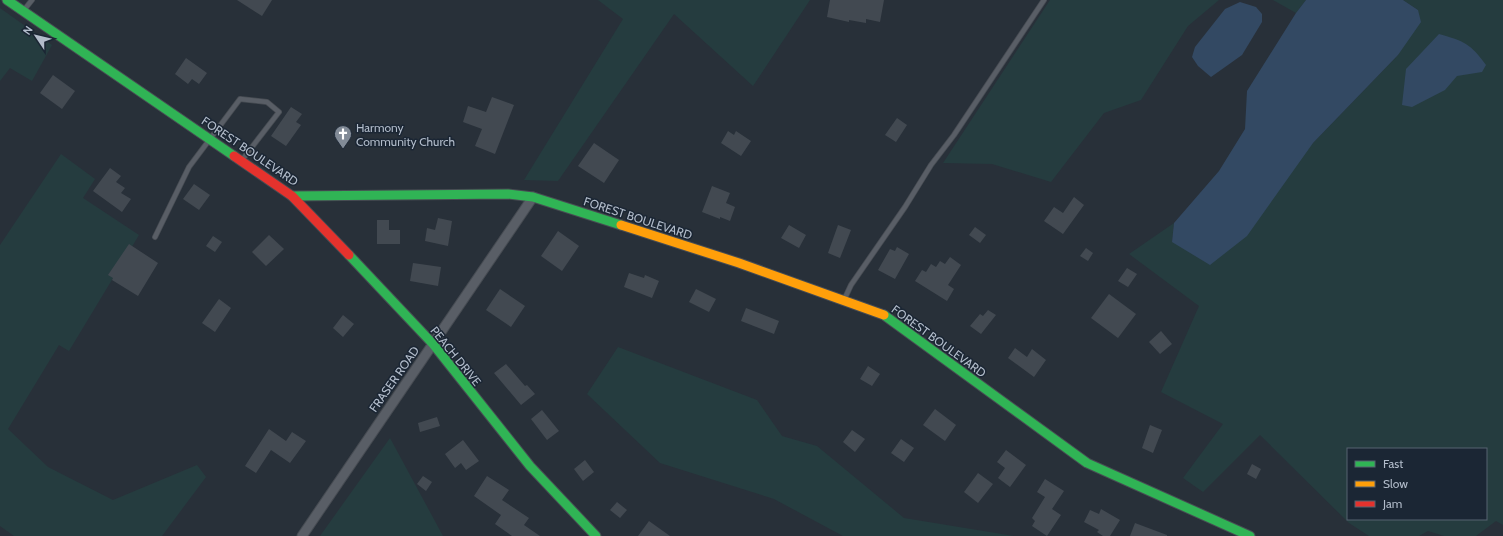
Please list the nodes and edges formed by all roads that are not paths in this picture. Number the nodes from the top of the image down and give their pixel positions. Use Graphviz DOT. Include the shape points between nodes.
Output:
graph roads {
  1 [pos="7,0"];
  2 [pos="32,0"];
  3 [pos="1044,0"];
  4 [pos="23,11"];
  5 [pos="210,138"];
  6 [pos="241,161"];
  7 [pos="292,196"];
  8 [pos="534,197"];
  9 [pos="155,237"];
  10 [pos="844,300"];
  11 [pos="433,344"];
  12 [pos="302,536"];
  13 [pos="596,536"];
  14 [pos="1250,536"];
  1 -- 4 [label="street, FOREST BOULEVARD"];
  2 -- 4 [label="lane"];
  3 -- 10 [label="lane" via="851,285"];
  4 -- 5 [label="street, FOREST BOULEVARD"];
  5 -- 6 [label="street, FOREST BOULEVARD"];
  5 -- 6 [label="lane" via="240,99 267,102 279,112"];
  5 -- 9 [label="lane" via="189,167"];
  6 -- 7 [label="street, FOREST BOULEVARD"];
  7 -- 8 [label="street, FOREST BOULEVARD" via="508,194"];
  7 -- 11 [label="street, PEACH DRIVE"];
  8 -- 10 [label="street, FOREST BOULEVARD"];
  8 -- 11 [label="street, FRASER ROAD"];
  10 -- 14 [label="street, FOREST BOULEVARD" via="882,314 1087,463"];
  11 -- 12 [label="street, FRASER ROAD"];
  11 -- 13 [label="street, PEACH DRIVE" via="530,466"];
}
